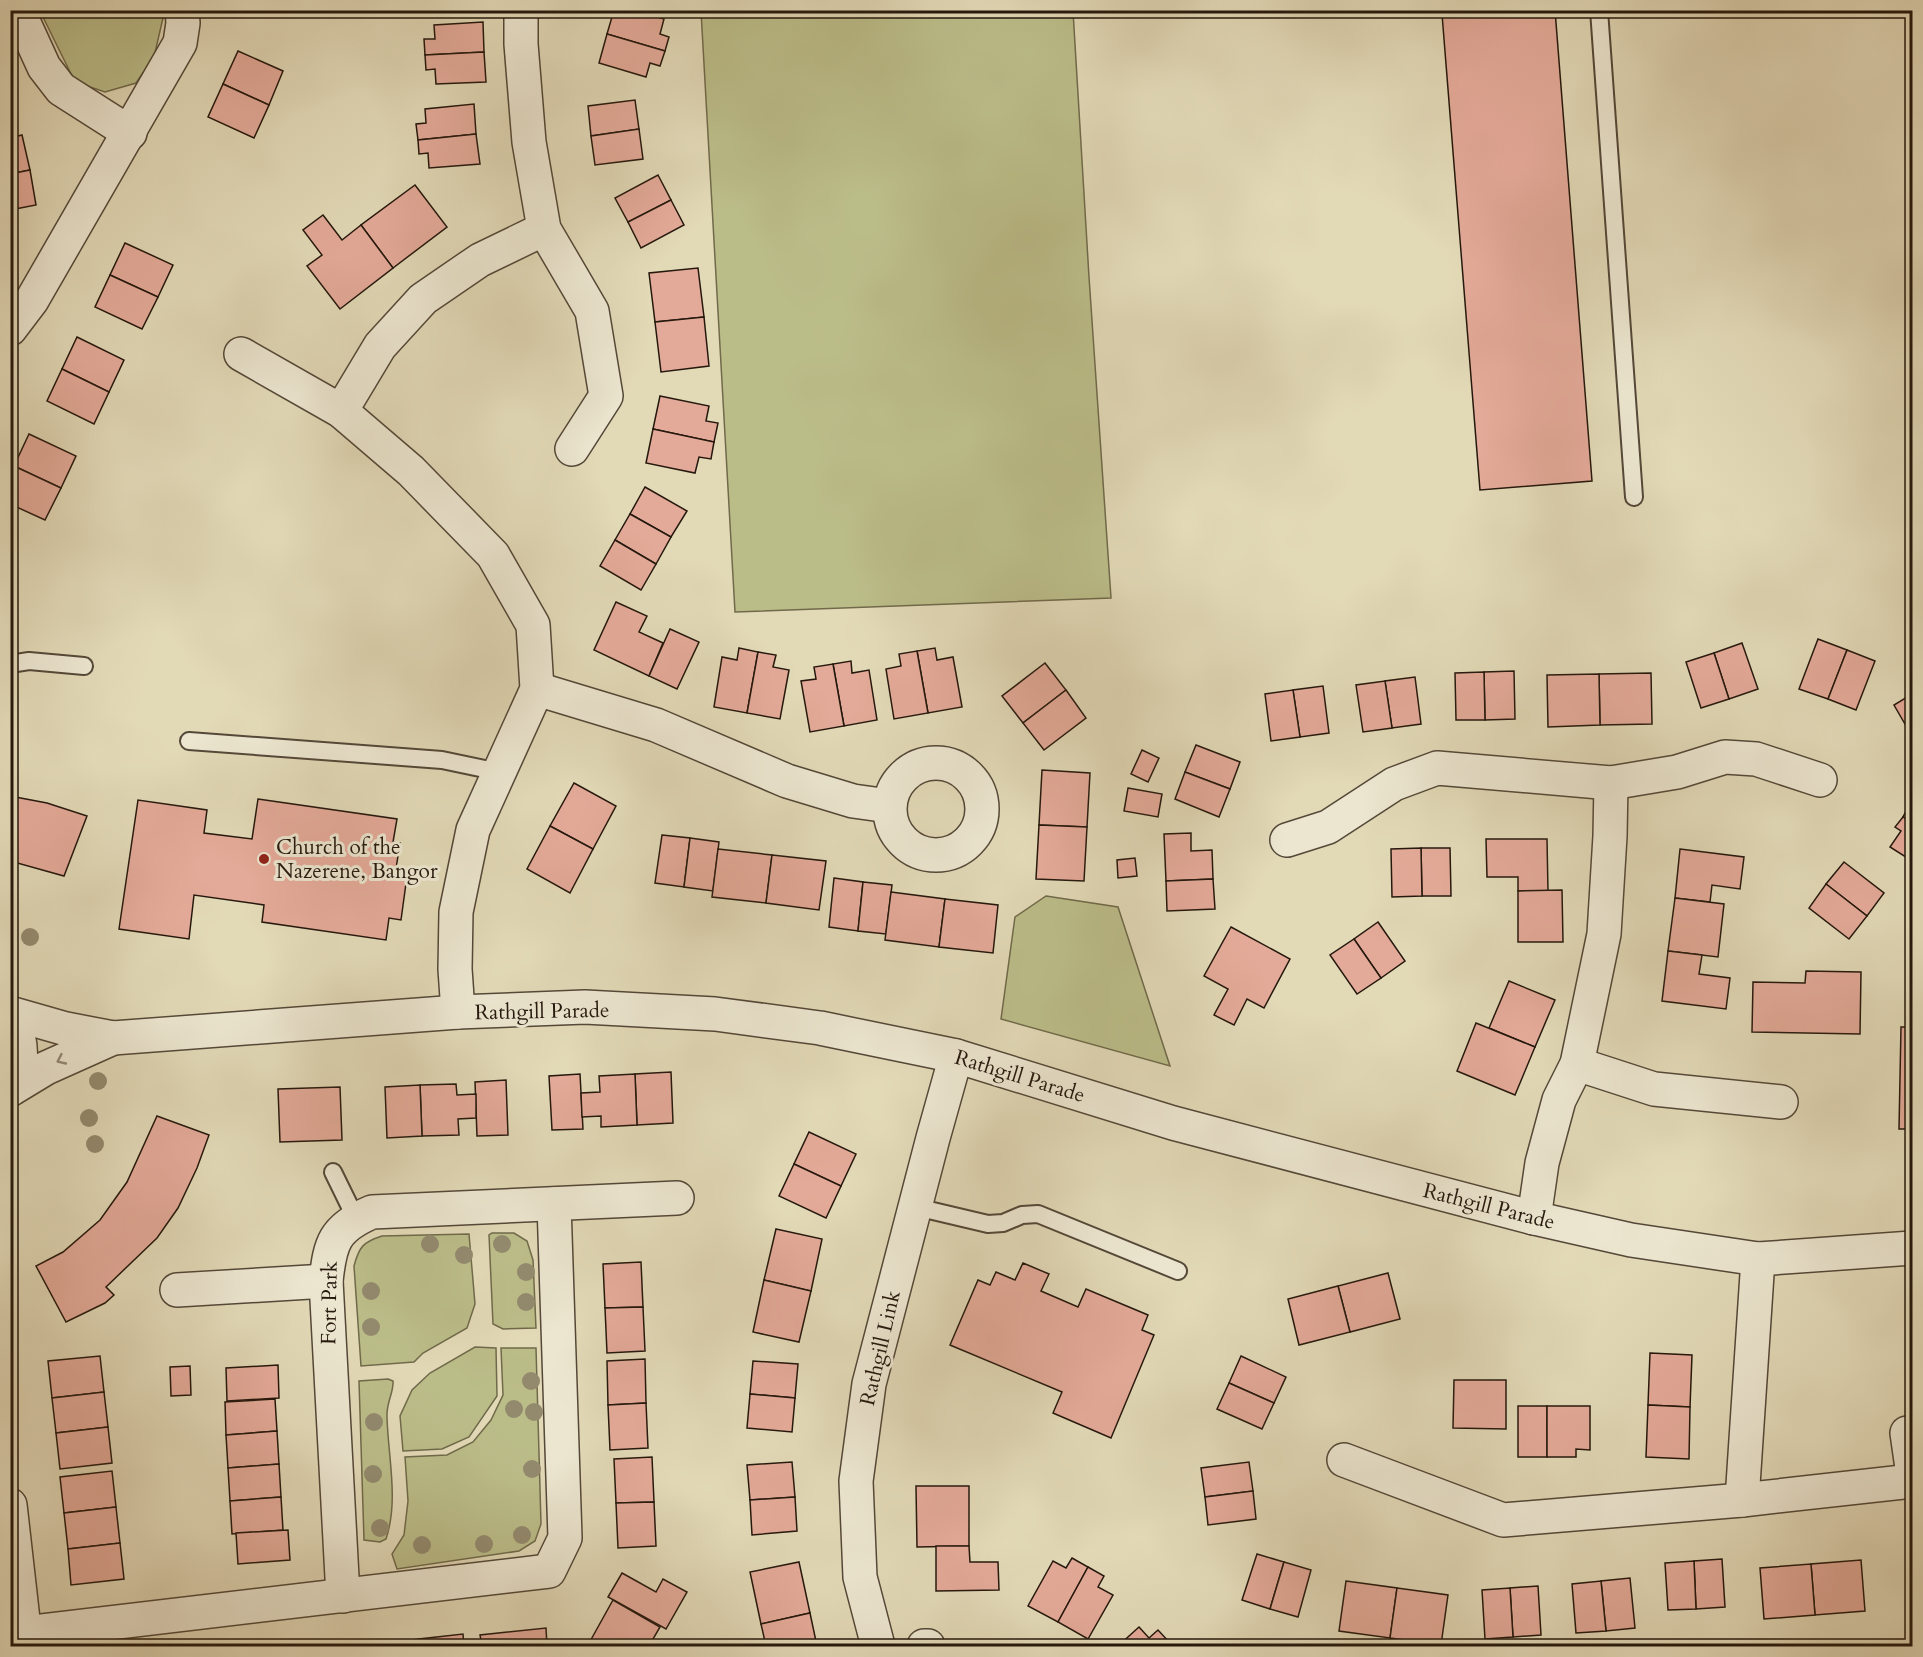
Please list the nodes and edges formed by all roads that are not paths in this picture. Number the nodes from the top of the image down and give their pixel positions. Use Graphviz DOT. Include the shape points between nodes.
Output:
graph roads {
  1 [pos="18,10"];
  2 [pos="182,10"];
  3 [pos="521,10"];
  4 [pos="1599,10"];
  5 [pos="130,133"];
  6 [pos="544,229"];
  7 [pos="10,329"];
  8 [pos="241,354"];
  9 [pos="341,411"];
  10 [pos="572,449"];
  11 [pos="1634,497"];
  12 [pos="10,664"];
  13 [pos="84,666"];
  14 [pos="537,690"];
  15 [pos="189,741"];
  16 [pos="499,772"];
  17 [pos="1820,780"];
  18 [pos="1611,783"];
  19 [pos="889,806"];
  20 [pos="1287,840"];
  21 [pos="10,1012"];
  22 [pos="459,1012"];
  23 [pos="10,1021"];
  24 [pos="113,1038"];
  25 [pos="956,1056"];
  26 [pos="1577,1064"];
  27 [pos="12,1089"];
  28 [pos="1781,1102"];
  29 [pos="333,1172"];
  30 [pos="677,1198"];
  31 [pos="554,1203"];
  32 [pos="916,1207"];
  33 [pos="356,1218"];
  34 [pos="1534,1218"];
  35 [pos="1912,1248"];
  36 [pos="1758,1259"];
  37 [pos="1178,1271"];
  38 [pos="326,1281"];
  39 [pos="177,1290"];
  40 [pos="1907,1433"];
  41 [pos="1344,1460"];
  42 [pos="1912,1468"];
  43 [pos="1912,1481"];
  44 [pos="1742,1500"];
  45 [pos="10,1505"];
  46 [pos="343,1596"];
  47 [pos="25,1640"];
  48 [pos="878,1647"];
  1 -- 5 [label="street" via="44,68 61,89"];
  2 -- 5 [label="street" via="180,43"];
  3 -- 6 [label="street" via="520,44 530,142"];
  4 -- 11 [label="lane"];
  5 -- 7 [label="street" via="32,300"];
  6 -- 9 [label="street" via="480,260 423,299 380,346"];
  6 -- 10 [label="street" via="592,311 606,396"];
  8 -- 9 [label="street"];
  9 -- 14 [label="street" via="411,471 493,555 532,625"];
  12 -- 13 [label="lane" via="29,661"];
  14 -- 16 [label="street"];
  14 -- 19 [label="street" via="656,725 787,781 854,801"];
  15 -- 16 [label="lane" via="442,760"];
  16 -- 22 [label="street" via="473,830 456,912"];
  17 -- 18 [label="street" via="1756,759 1725,757 1677,772"];
  18 -- 20 [label="street" via="1437,768 1394,784 1328,827"];
  18 -- 26 [label="street" via="1604,934"];
  21 -- 24 [label="street, Rathgill Parade"];
  22 -- 24 [label="street, Rathgill Parade"];
  22 -- 25 [label="street, Rathgill Parade" via="585,1007 714,1014 820,1028"];
  23 -- 27 [label="street" via="20,1045 20,1067"];
  24 -- 27 [label="street, Rathgill Parade, one-way" via="45,1068"];
  25 -- 32 [label="street, Rathgill Link"];
  25 -- 34 [label="street, Rathgill Parade" via="1167,1122"];
  26 -- 28 [label="street" via="1654,1089"];
  26 -- 34 [label="street" via="1559,1101 1542,1163"];
  29 -- 33 [label="lane"];
  30 -- 31 [label="street"];
  31 -- 33 [label="street" via="372,1212"];
  31 -- 46 [label="street" via="565,1538 549,1571"];
  32 -- 37 [label="lane" via="988,1224 1038,1214"];
  32 -- 48 [label="street, Rathgill Link" via="869,1384 856,1481 860,1577"];
  33 -- 38 [label="street, Fort Park" via="341,1230 329,1252"];
  34 -- 36 [label="street, Rathgill Parade" via="1631,1240"];
  35 -- 36 [label="street, Rathgill Parade"];
  36 -- 44 [label="street"];
  38 -- 39 [label="street"];
  38 -- 46 [label="street, Fort Park"];
  40 -- 42 [label="street"];
  41 -- 44 [label="street" via="1503,1520"];
  43 -- 44 [label="street"];
  45 -- 47 [label="street"];
  46 -- 47 [label="street"];
}
